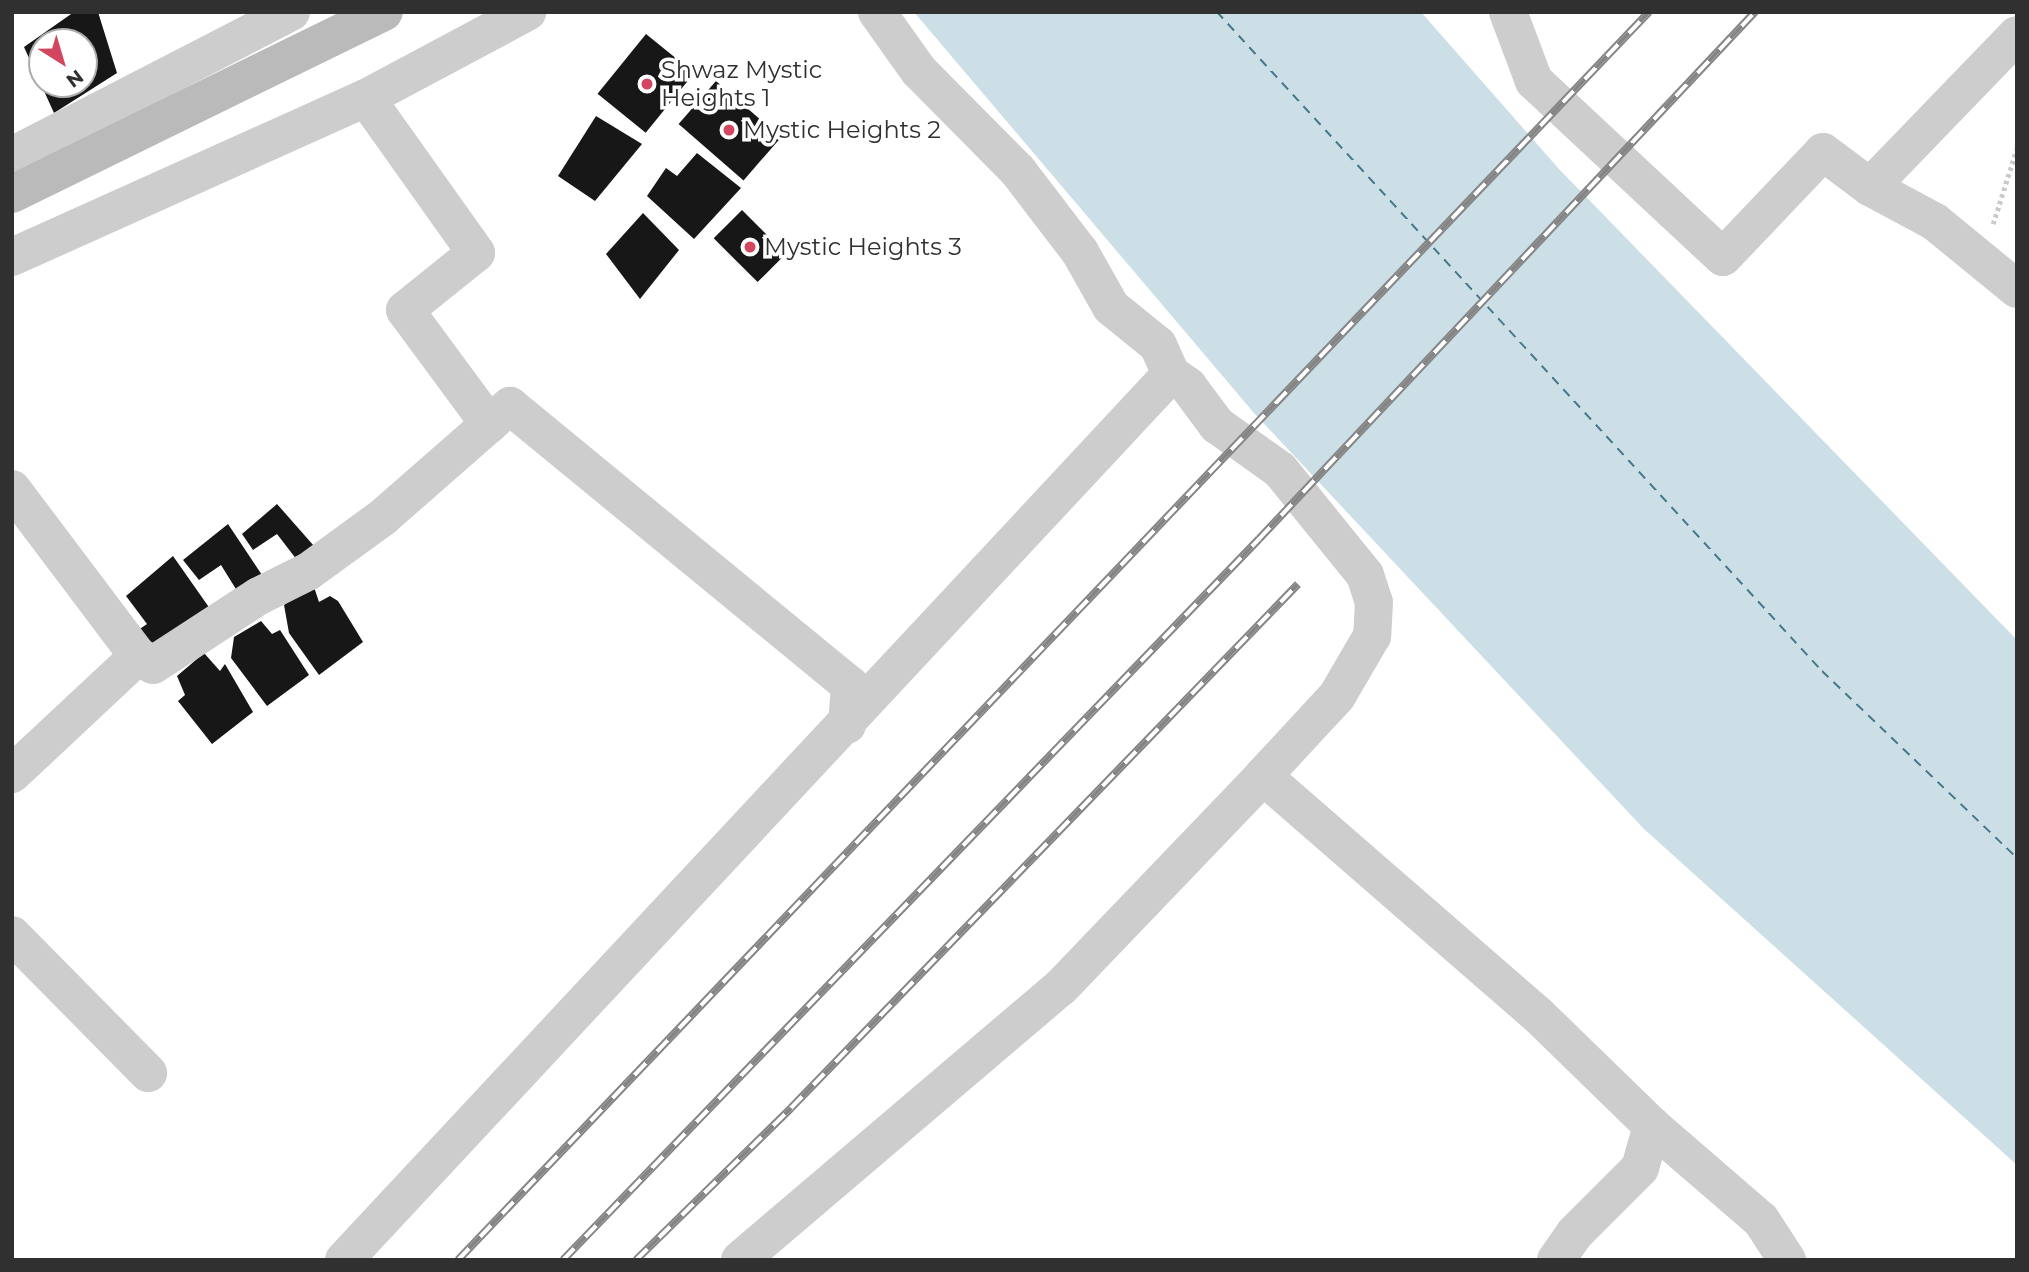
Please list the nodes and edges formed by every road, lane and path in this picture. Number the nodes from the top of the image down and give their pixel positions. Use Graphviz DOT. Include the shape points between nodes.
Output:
graph roads {
  1 [pos="291,12"];
  2 [pos="384,12"];
  3 [pos="527,12"];
  4 [pos="877,12"];
  5 [pos="1508,12"];
  6 [pos="2017,36"];
  7 [pos="366,98"];
  8 [pos="2017,148"];
  9 [pos="12,156"];
  10 [pos="1870,187"];
  11 [pos="12,194"];
  12 [pos="12,257"];
  13 [pos="1984,262"];
  14 [pos="2017,289"];
  15 [pos="1171,373"];
  16 [pos="489,424"];
  17 [pos="12,489"];
  18 [pos="138,656"];
  19 [pos="847,726"];
  20 [pos="12,774"];
  21 [pos="1263,776"];
  22 [pos="12,934"];
  23 [pos="148,1073"];
  24 [pos="1652,1126"];
  25 [pos="344,1260"];
  26 [pos="740,1260"];
  27 [pos="1556,1260"];
  28 [pos="1787,1260"];
  1 -- 9 [label="street"];
  2 -- 11 [label="main road"];
  3 -- 7 [label="street"];
  4 -- 15 [label="street" via="919,71 1018,171 1080,252 1111,307 1157,345"];
  5 -- 10 [label="street" via="1534,80 1723,257 1823,152"];
  6 -- 10 [label="street"];
  7 -- 12 [label="street"];
  7 -- 16 [label="street" via="476,253 405,310"];
  8 -- 13 [label="path"];
  10 -- 13 [label="street" via="1935,222"];
  13 -- 14 [label="street"];
  15 -- 19 [label="street"];
  15 -- 21 [label="street" via="1188,386 1217,425 1280,470 1365,575 1374,603 1372,636 1337,696"];
  16 -- 18 [label="street" via="383,517 309,571 259,596 153,665"];
  16 -- 19 [label="street" via="510,406 850,685"];
  17 -- 18 [label="street"];
  18 -- 20 [label="street"];
  19 -- 25 [label="street"];
  21 -- 24 [label="street" via="1538,1015"];
  21 -- 26 [label="street" via="1061,987"];
  22 -- 23 [label="street"];
  24 -- 27 [label="street" via="1640,1168 1574,1234"];
  24 -- 28 [label="street" via="1761,1220"];
}
